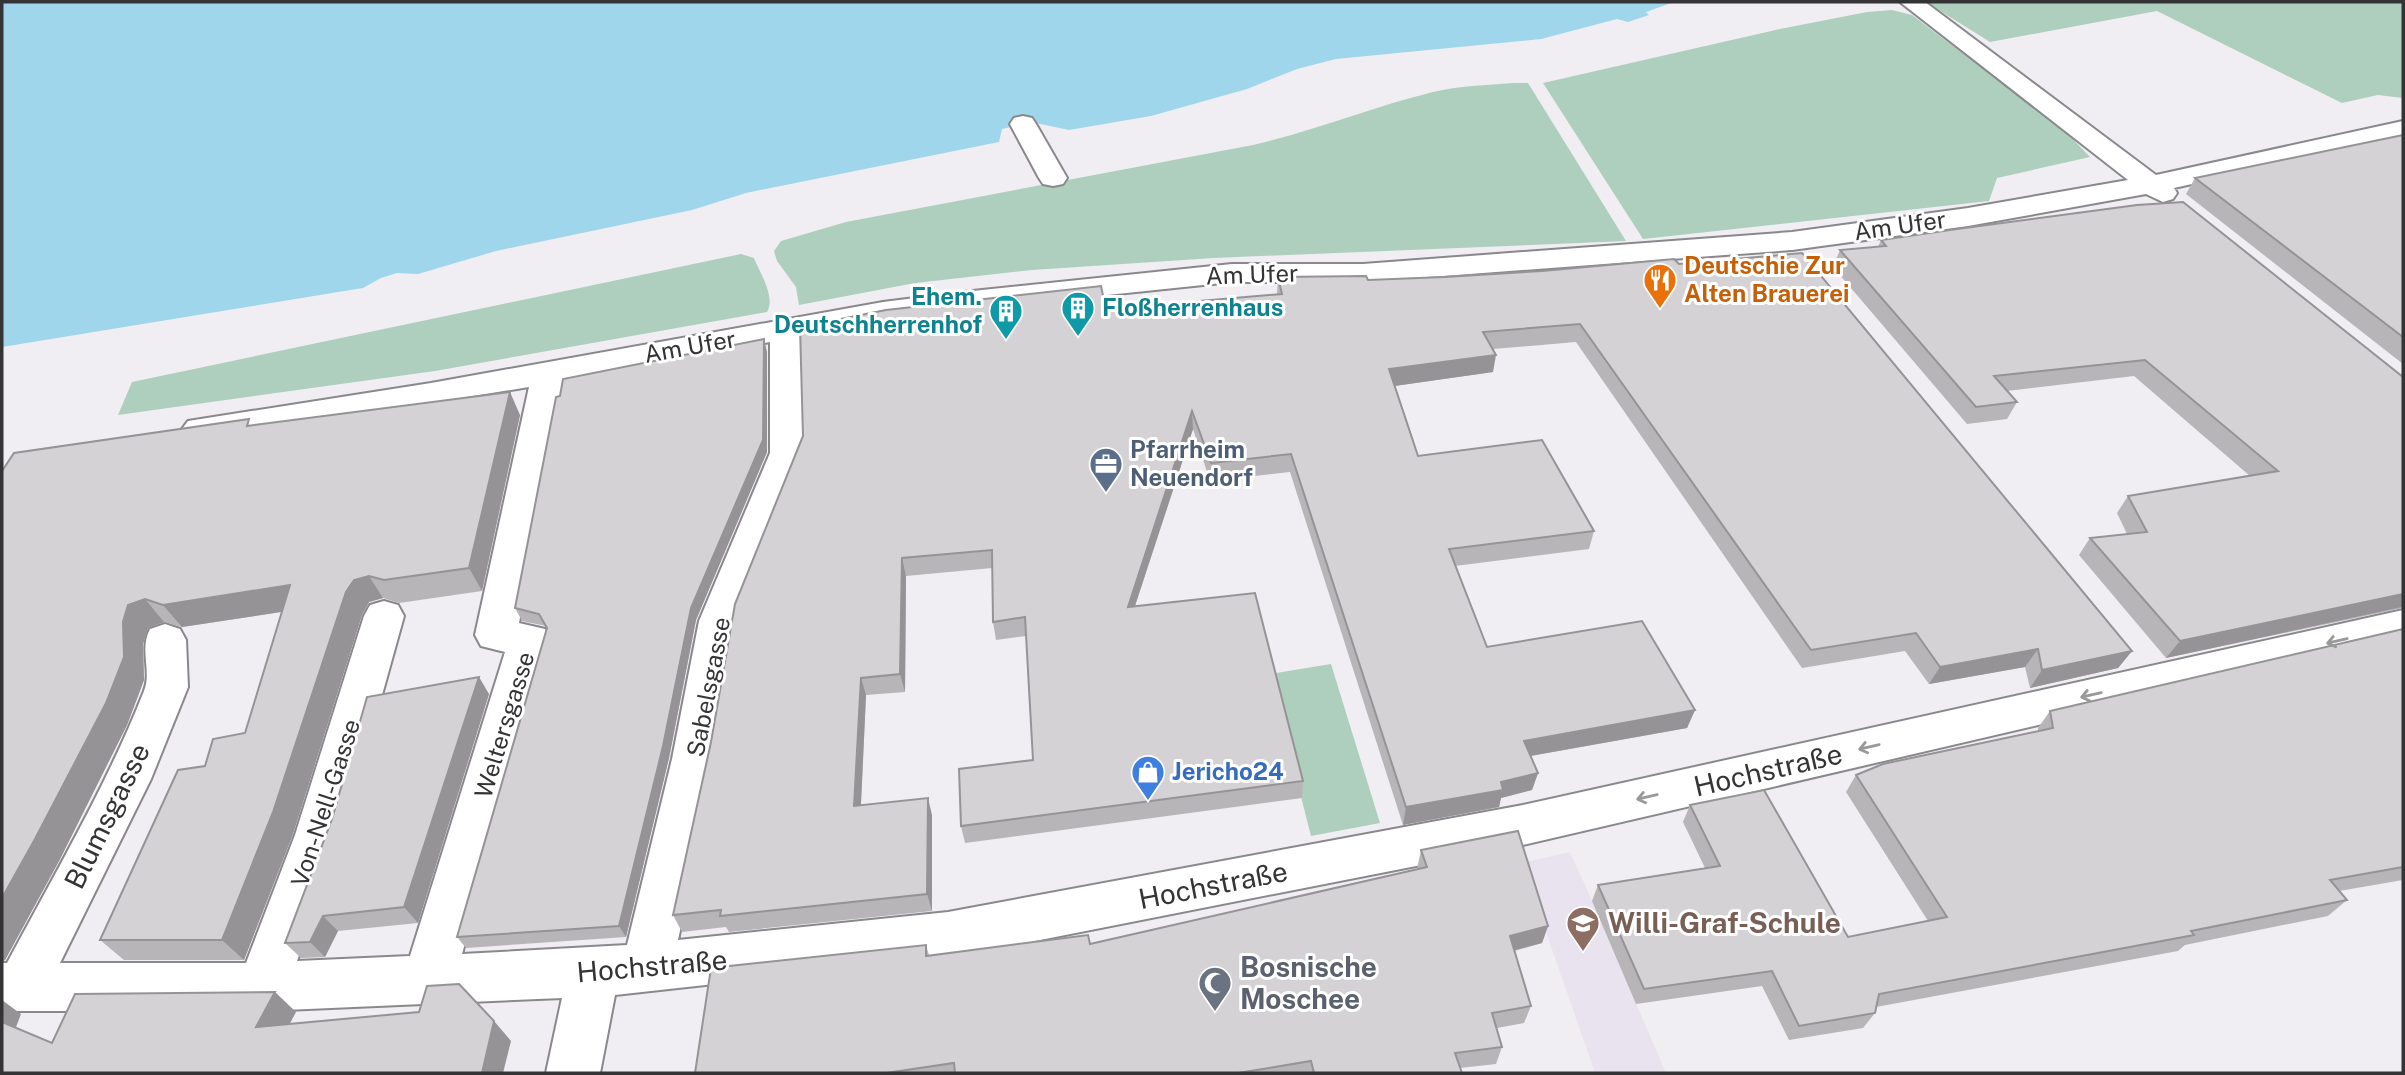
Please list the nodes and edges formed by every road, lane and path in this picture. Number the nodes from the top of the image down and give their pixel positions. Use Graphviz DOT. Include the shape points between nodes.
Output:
graph roads {
  1 [pos="1911,2"];
  2 [pos="1023,124"];
  3 [pos="2403,129"];
  4 [pos="1053,178"];
  5 [pos="2152,184"];
  6 [pos="2184,210"];
  7 [pos="1792,241"];
  8 [pos="1818,273"];
  9 [pos="786,329"];
  10 [pos="549,372"];
  11 [pos="168,434"];
  12 [pos="384,616"];
  13 [pos="2403,625"];
  14 [pos="165,640"];
  15 [pos="647,968"];
  16 [pos="593,973"];
  17 [pos="429,979"];
  18 [pos="12,986"];
  19 [pos="262,987"];
  20 [pos="573,1073"];
  1 -- 5 [label="street"];
  2 -- 4 [label="street"];
  3 -- 5 [label="street, Am Ufer"];
  5 -- 6 [label="street"];
  5 -- 7 [label="street, Am Ufer" via="1968,217"];
  7 -- 8 [label="street"];
  7 -- 9 [label="street, Am Ufer" via="1363,273 1232,273 963,301"];
  9 -- 10 [label="street, Am Ufer"];
  9 -- 15 [label="street, Sabelsgasse" via="788,453 719,621 694,760"];
  10 -- 11 [label="street, Am Ufer"];
  10 -- 17 [label="street, Weltersgasse" via="496,635 530,640"];
  12 -- 19 [label="street, Von-Nell-Gasse" via="319,835"];
  13 -- 15 [label="street, Hochstraße, one-way" via="2141,663 1587,811 1386,853 948,935"];
  14 -- 18 [label="street, Blumsgasse" via="167,687 128,779"];
  15 -- 16 [label="street, Hochstraße"];
  16 -- 17 [label="street, Hochstraße"];
  16 -- 20 [label="street"];
  17 -- 19 [label="street, Hochstraße"];
  18 -- 19 [label="street, Hochstraße"];
}
